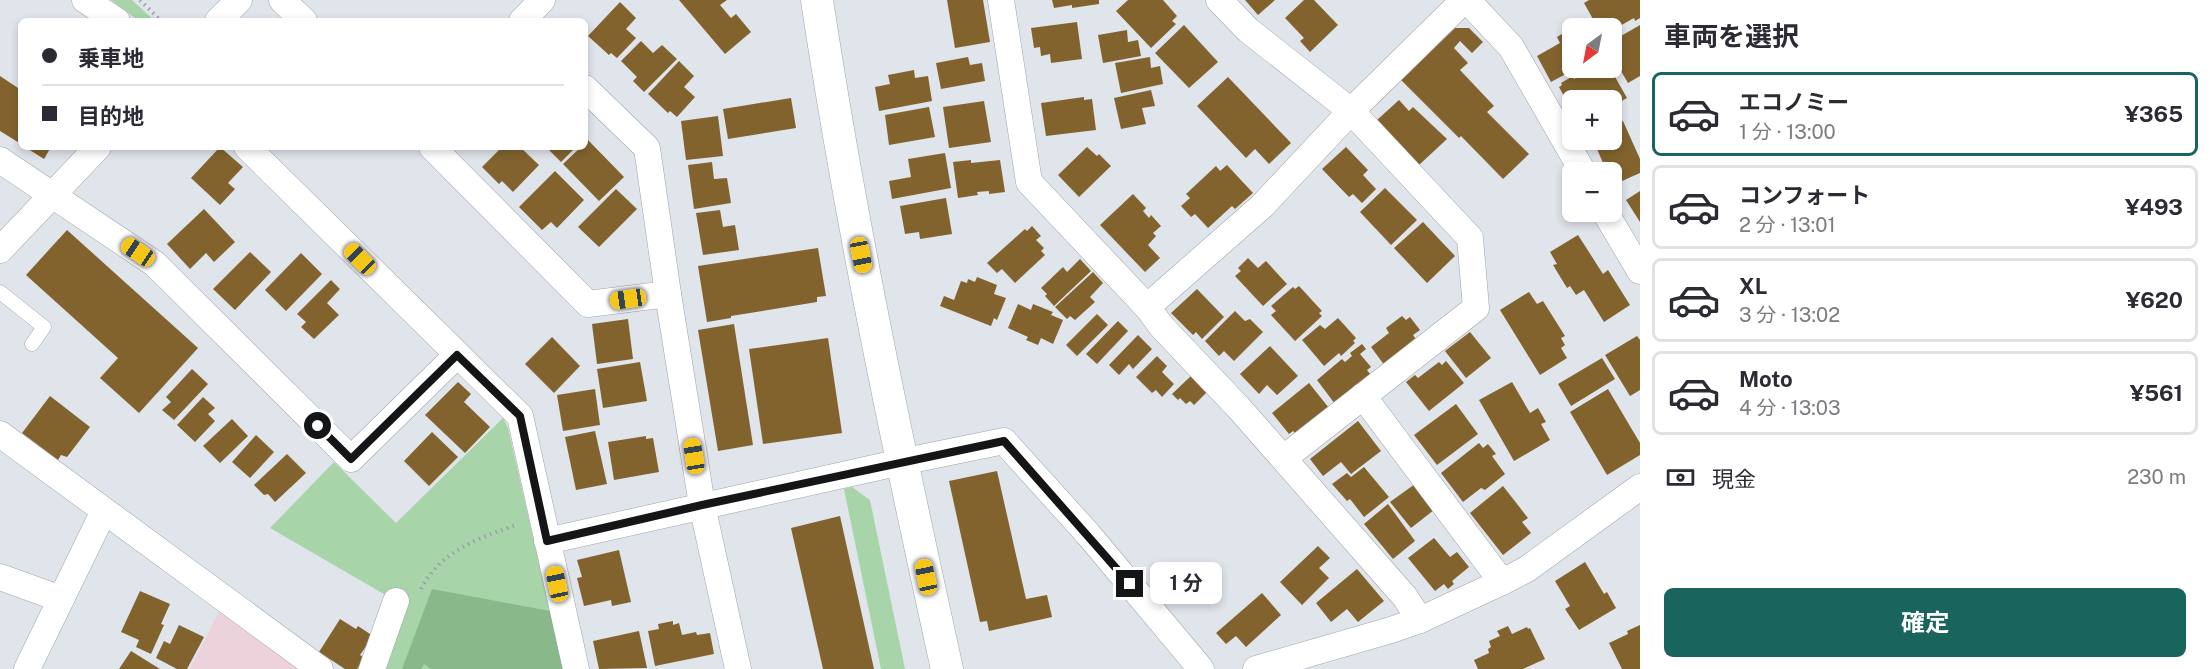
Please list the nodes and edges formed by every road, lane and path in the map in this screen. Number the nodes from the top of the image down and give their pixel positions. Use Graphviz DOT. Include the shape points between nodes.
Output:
graph roads {
  1 [pos="85,0"];
  2 [pos="140,0"];
  3 [pos="239,0"];
  4 [pos="282,0"];
  5 [pos="542,0"];
  6 [pos="817,0"];
  7 [pos="1001,0"];
  8 [pos="1219,0"];
  9 [pos="1466,0"];
  10 [pos="112,18"];
  11 [pos="158,18"];
  12 [pos="221,18"];
  13 [pos="301,18"];
  14 [pos="525,18"];
  15 [pos="588,91"];
  16 [pos="1351,111"];
  17 [pos="95,150"];
  18 [pos="250,150"];
  19 [pos="435,150"];
  20 [pos="0,160"];
  21 [pos="1577,162"];
  22 [pos="52,196"];
  23 [pos="1611,222"];
  24 [pos="0,250"];
  25 [pos="1640,271"];
  26 [pos="0,292"];
  27 [pos="668,294"];
  28 [pos="1148,307"];
  29 [pos="32,344"];
  30 [pos="457,355"];
  31 [pos="1363,396"];
  32 [pos="0,434"];
  33 [pos="1284,458"];
  34 [pos="901,462"];
  35 [pos="1640,488"];
  36 [pos="702,505"];
  37 [pos="104,511"];
  38 [pos="519,524"];
  39 [pos="547,541"];
  40 [pos="0,577"];
  41 [pos="1502,582"];
  42 [pos="407,598"];
  43 [pos="61,599"];
  44 [pos="1420,620"];
  45 [pos="27,669"];
  46 [pos="320,669"];
  47 [pos="372,669"];
  48 [pos="576,669"];
  49 [pos="738,669"];
  50 [pos="947,669"];
  51 [pos="1201,669"];
  52 [pos="1256,669"];
  1 -- 10 [label="street"];
  2 -- 11 [label="path"];
  3 -- 12 [label="street"];
  4 -- 13 [label="street"];
  5 -- 14 [label="street"];
  6 -- 34 [label="street"];
  7 -- 28 [label="street" via="1029,182"];
  8 -- 16 [label="street" via="1248,30"];
  9 -- 16 [label="street"];
  9 -- 21 [label="street" via="1511,47"];
  15 -- 27 [label="street" via="646,148"];
  16 -- 28 [label="street" via="1262,206"];
  16 -- 31 [label="street" via="1470,238 1476,308"];
  17 -- 22 [label="street"];
  18 -- 30 [label="street"];
  19 -- 27 [label="street" via="588,304"];
  20 -- 22 [label="street"];
  22 -- 24 [label="street"];
  22 -- 30 [label="street" via="155,264 351,459"];
  23 -- 25 [label="street"];
  26 -- 29 [label="lane" via="44,327"];
  27 -- 36 [label="street"];
  28 -- 33 [label="street"];
  30 -- 39 [label="street" via="520,416"];
  31 -- 33 [label="street"];
  31 -- 41 [label="street"];
  32 -- 37 [label="street"];
  33 -- 44 [label="street" via="1405,597"];
  34 -- 36 [label="street"];
  34 -- 50 [label="street"];
  34 -- 51 [label="street" via="1004,441"];
  35 -- 41 [label="street" via="1527,569"];
  36 -- 39 [label="street"];
  36 -- 49 [label="street"];
  37 -- 43 [label="street"];
  37 -- 46 [label="street"];
  38 -- 42 [label="path" via="456,549"];
  39 -- 48 [label="street"];
  40 -- 43 [label="street"];
  41 -- 44 [label="street"];
  42 -- 47 [label="street"];
  43 -- 45 [label="street"];
  44 -- 52 [label="street"];
}
